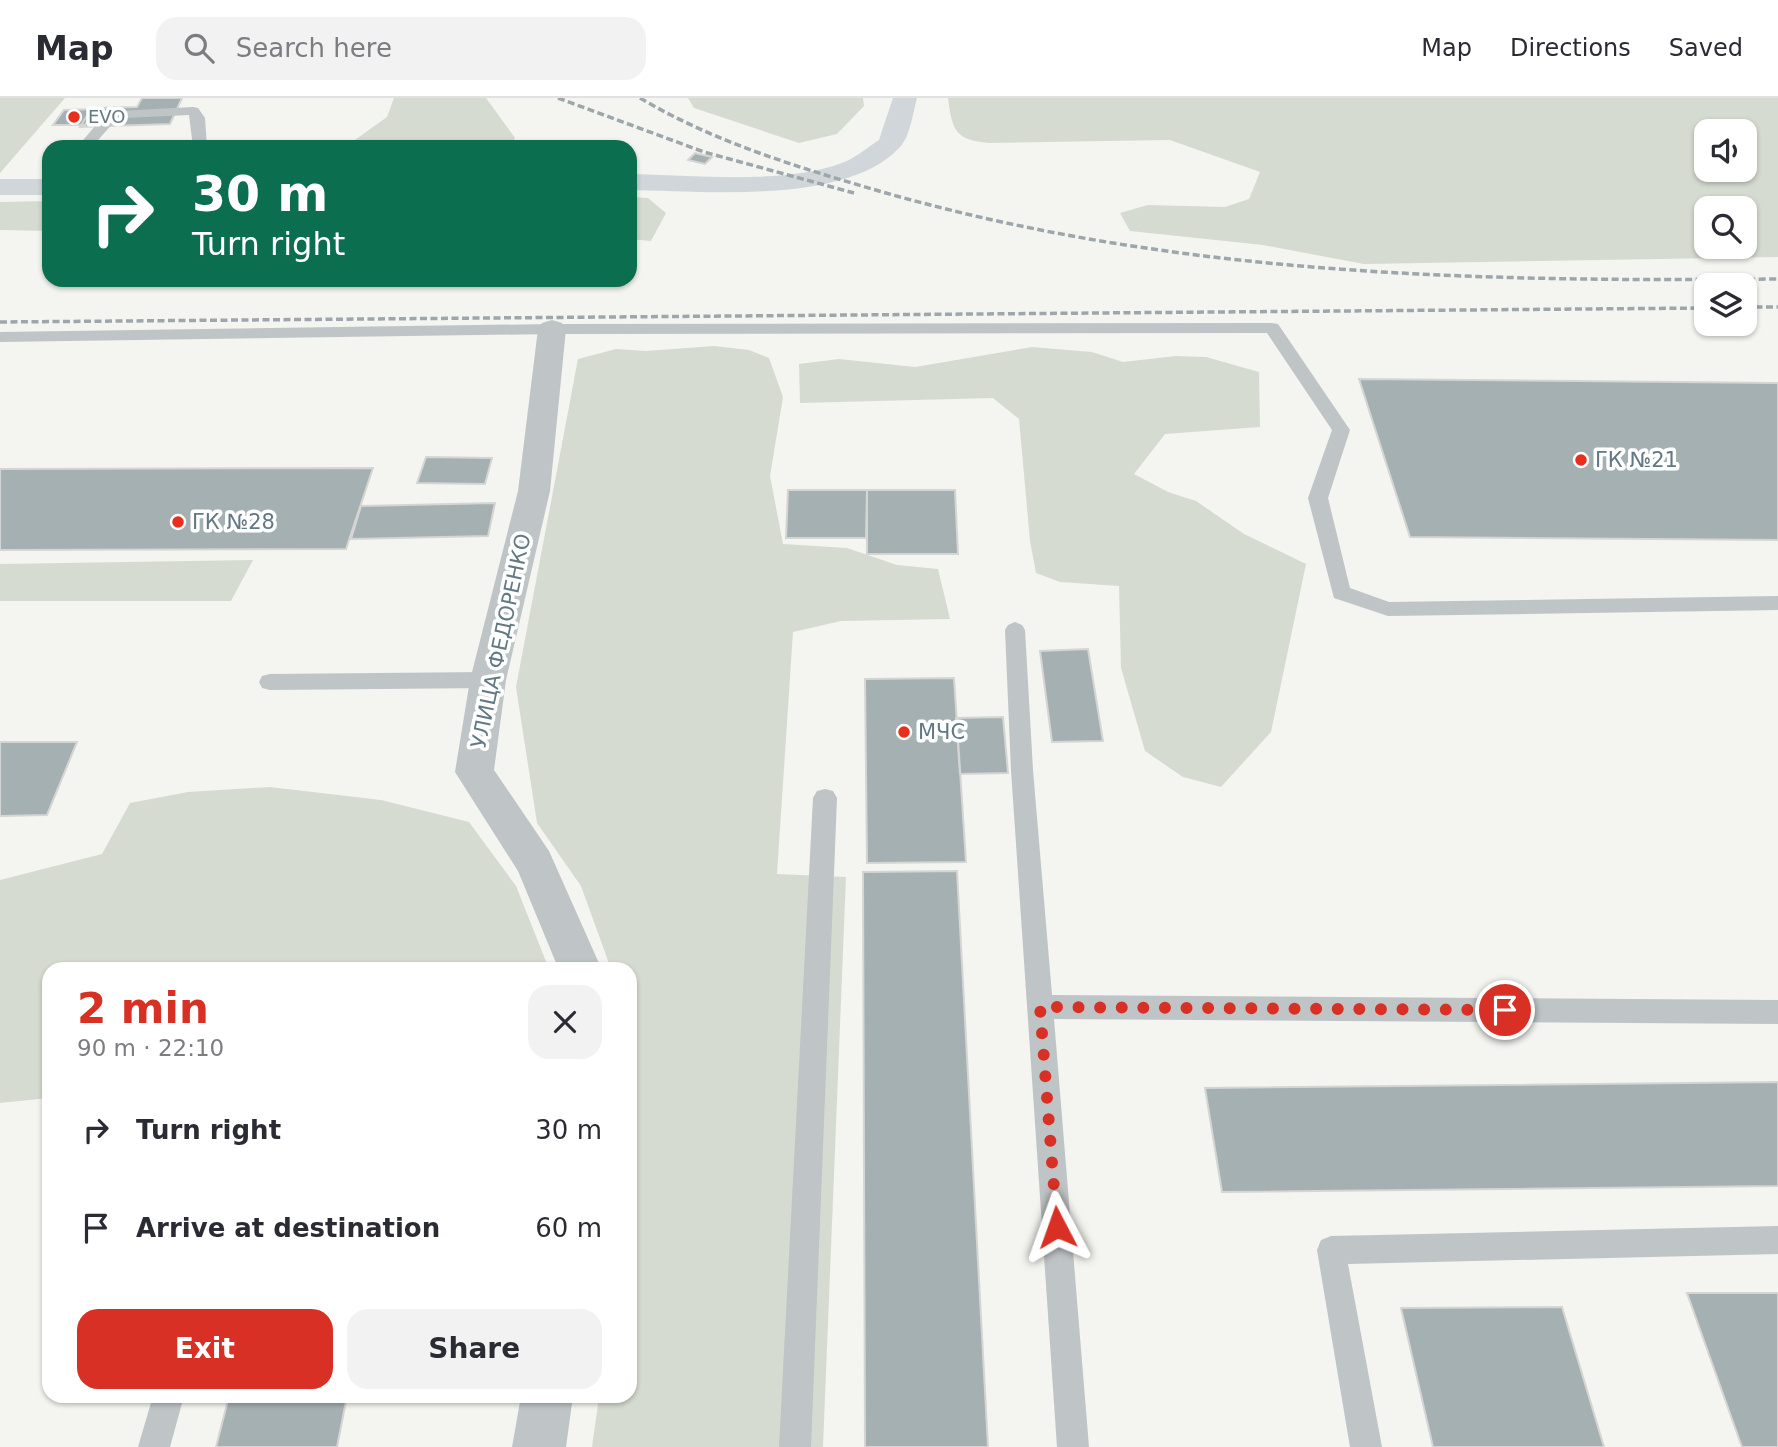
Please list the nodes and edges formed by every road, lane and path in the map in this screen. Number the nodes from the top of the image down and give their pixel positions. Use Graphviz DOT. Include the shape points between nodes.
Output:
graph roads {
  1 [pos="905,98"];
  2 [pos="90,140"];
  3 [pos="200,140"];
  4 [pos="637,182"];
  5 [pos="0,187"];
  6 [pos="42,187"];
  7 [pos="552,329"];
  8 [pos="0,337"];
  9 [pos="1778,603"];
  10 [pos="1015,630"];
  11 [pos="488,680"];
  12 [pos="270,682"];
  13 [pos="825,798"];
  14 [pos="577,962"];
  15 [pos="1040,1007"];
  16 [pos="1778,1012"];
  17 [pos="1778,1240"];
  18 [pos="167,1403"];
  19 [pos="546,1403"];
  20 [pos="154,1447"];
  21 [pos="539,1447"];
  22 [pos="795,1447"];
  23 [pos="1073,1447"];
  24 [pos="1366,1447"];
  1 -- 4 [label="main road" via="890,144 850,169 768,181"];
  2 -- 3 [label="lane" via="108,120 122,114 192,111 198,118"];
  5 -- 6 [label="main road"];
  7 -- 8 [label="lane"];
  7 -- 9 [label="lane" via="1272,328 1341,429 1318,498 1341,593 1388,608"];
  7 -- 11 [label="street, УЛИЦА ФЕДОРЕНКО" via="534,491"];
  10 -- 15 [label="lane"];
  11 -- 12 [label="lane"];
  11 -- 14 [label="street, УЛИЦА ФЕДОРЕНКО" via="474,772 534,863"];
  13 -- 22 [label="lane"];
  15 -- 16 [label="lane"];
  15 -- 23 [label="lane"];
  17 -- 24 [label="lane" via="1331,1250"];
  18 -- 20 [label="lane"];
  19 -- 21 [label="street"];
}
